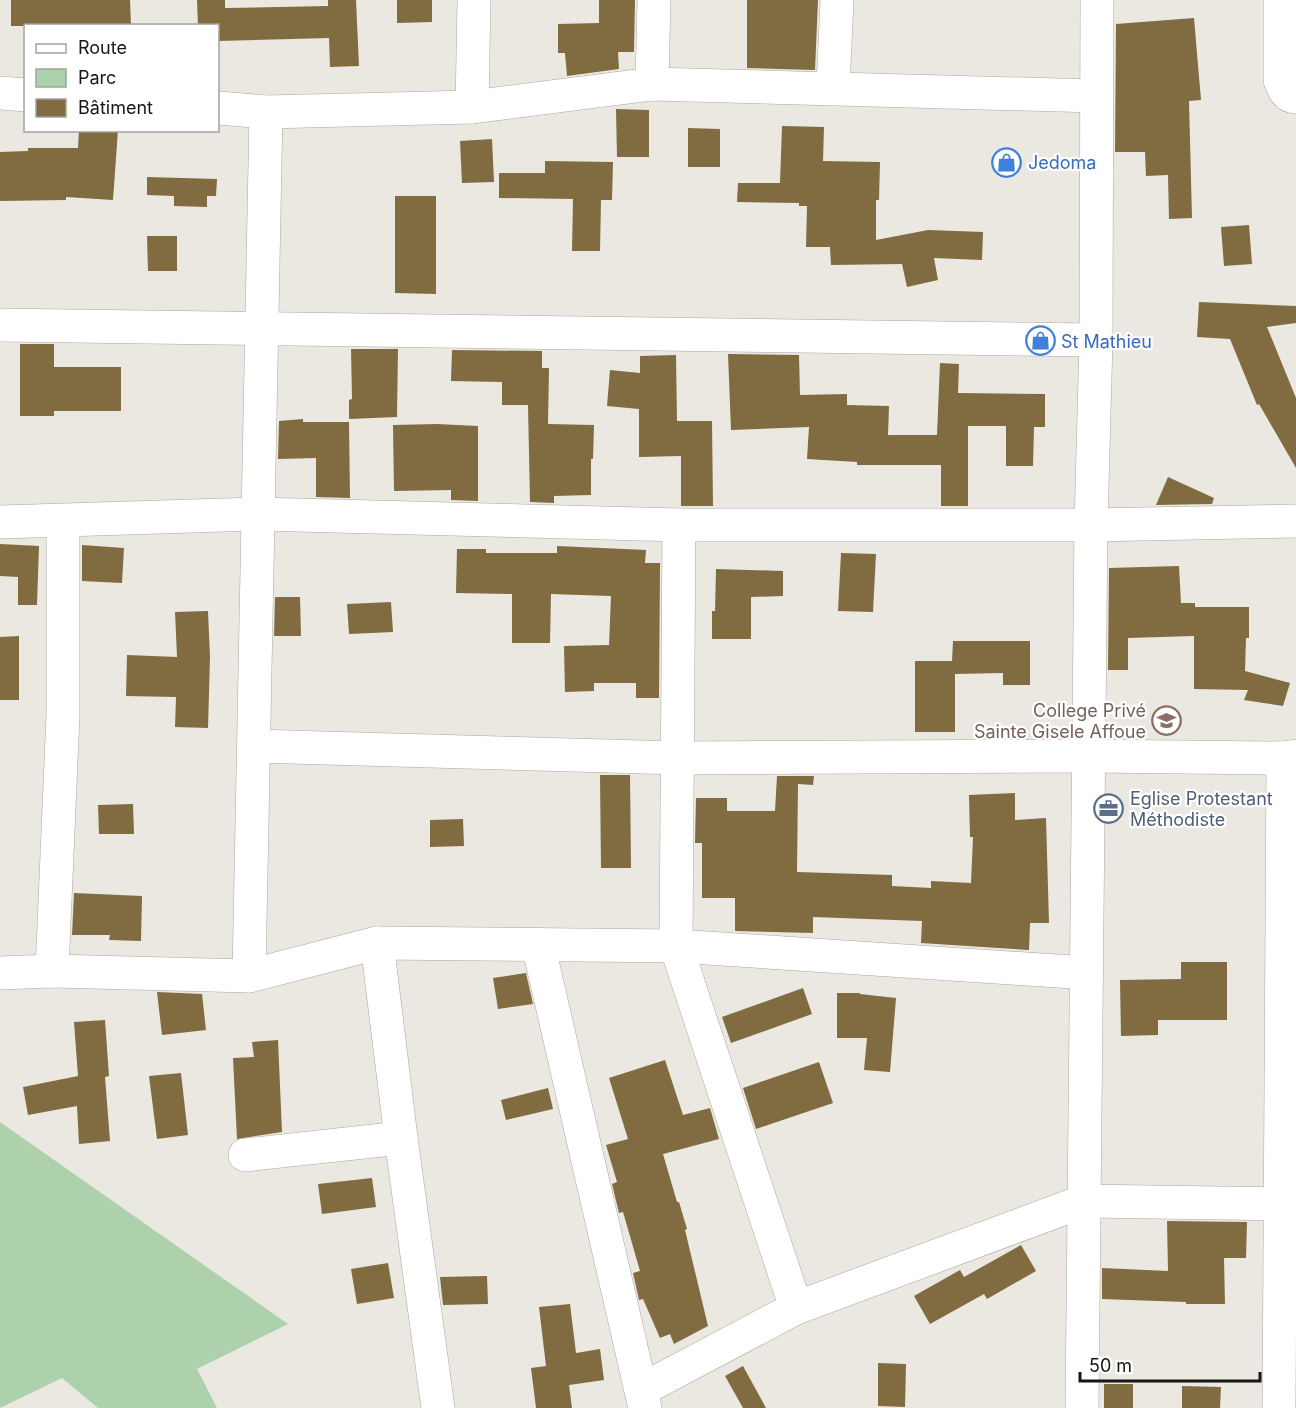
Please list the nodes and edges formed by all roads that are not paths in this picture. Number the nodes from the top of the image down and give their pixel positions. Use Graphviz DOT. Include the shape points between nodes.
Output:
graph roads {
  1 [pos="474,0"];
  2 [pos="654,0"];
  3 [pos="837,0"];
  4 [pos="1097,0"];
  5 [pos="1280,0"];
  6 [pos="652,84"];
  7 [pos="834,88"];
  8 [pos="0,93"];
  9 [pos="24,95"];
  10 [pos="1096,96"];
  11 [pos="1296,97"];
  12 [pos="472,106"];
  13 [pos="219,108"];
  14 [pos="266,112"];
  15 [pos="0,325"];
  16 [pos="262,329"];
  17 [pos="1096,339"];
  18 [pos="258,514"];
  19 [pos="1296,521"];
  20 [pos="0,522"];
  21 [pos="63,522"];
  22 [pos="679,525"];
  23 [pos="1091,525"];
  24 [pos="254,746"];
  25 [pos="1089,756"];
  26 [pos="1289,757"];
  27 [pos="679,758"];
  28 [pos="377,943"];
  29 [pos="538,944"];
  30 [pos="676,946"];
  31 [pos="52,971"];
  32 [pos="0,973"];
  33 [pos="1087,973"];
  34 [pos="249,976"];
  35 [pos="401,1138"];
  36 [pos="245,1155"];
  37 [pos="1084,1201"];
  38 [pos="1288,1204"];
  39 [pos="796,1308"];
  40 [pos="643,1399"];
  41 [pos="438,1408"];
  42 [pos="1082,1408"];
  43 [pos="1279,1408"];
  1 -- 12 [label="street"];
  2 -- 6 [label="street"];
  3 -- 7 [label="street"];
  4 -- 10 [label="street"];
  5 -- 11 [label="street" via="1280,80 1284,91"];
  6 -- 7 [label="street"];
  6 -- 12 [label="street"];
  7 -- 10 [label="street"];
  8 -- 9 [label="street"];
  10 -- 17 [label="street"];
  12 -- 14 [label="street"];
  13 -- 14 [label="street"];
  14 -- 16 [label="street"];
  15 -- 16 [label="street"];
  16 -- 17 [label="street"];
  16 -- 18 [label="street"];
  17 -- 23 [label="street"];
  18 -- 21 [label="street"];
  18 -- 22 [label="street"];
  18 -- 24 [label="street"];
  19 -- 23 [label="street"];
  20 -- 21 [label="street"];
  21 -- 31 [label="street" via="63,715"];
  22 -- 23 [label="street"];
  22 -- 27 [label="street"];
  23 -- 25 [label="street"];
  24 -- 27 [label="street"];
  24 -- 34 [label="street"];
  25 -- 26 [label="street"];
  25 -- 27 [label="street"];
  25 -- 33 [label="street"];
  26 -- 38 [label="street"];
  27 -- 30 [label="street"];
  28 -- 29 [label="street"];
  28 -- 34 [label="street"];
  28 -- 35 [label="street"];
  29 -- 30 [label="street"];
  29 -- 40 [label="street"];
  30 -- 33 [label="street"];
  30 -- 39 [label="street"];
  31 -- 32 [label="street"];
  31 -- 34 [label="street"];
  33 -- 37 [label="street"];
  35 -- 36 [label="street"];
  35 -- 41 [label="street"];
  37 -- 38 [label="street"];
  37 -- 39 [label="street"];
  37 -- 42 [label="street"];
  38 -- 43 [label="street"];
  39 -- 40 [label="street"];
}
